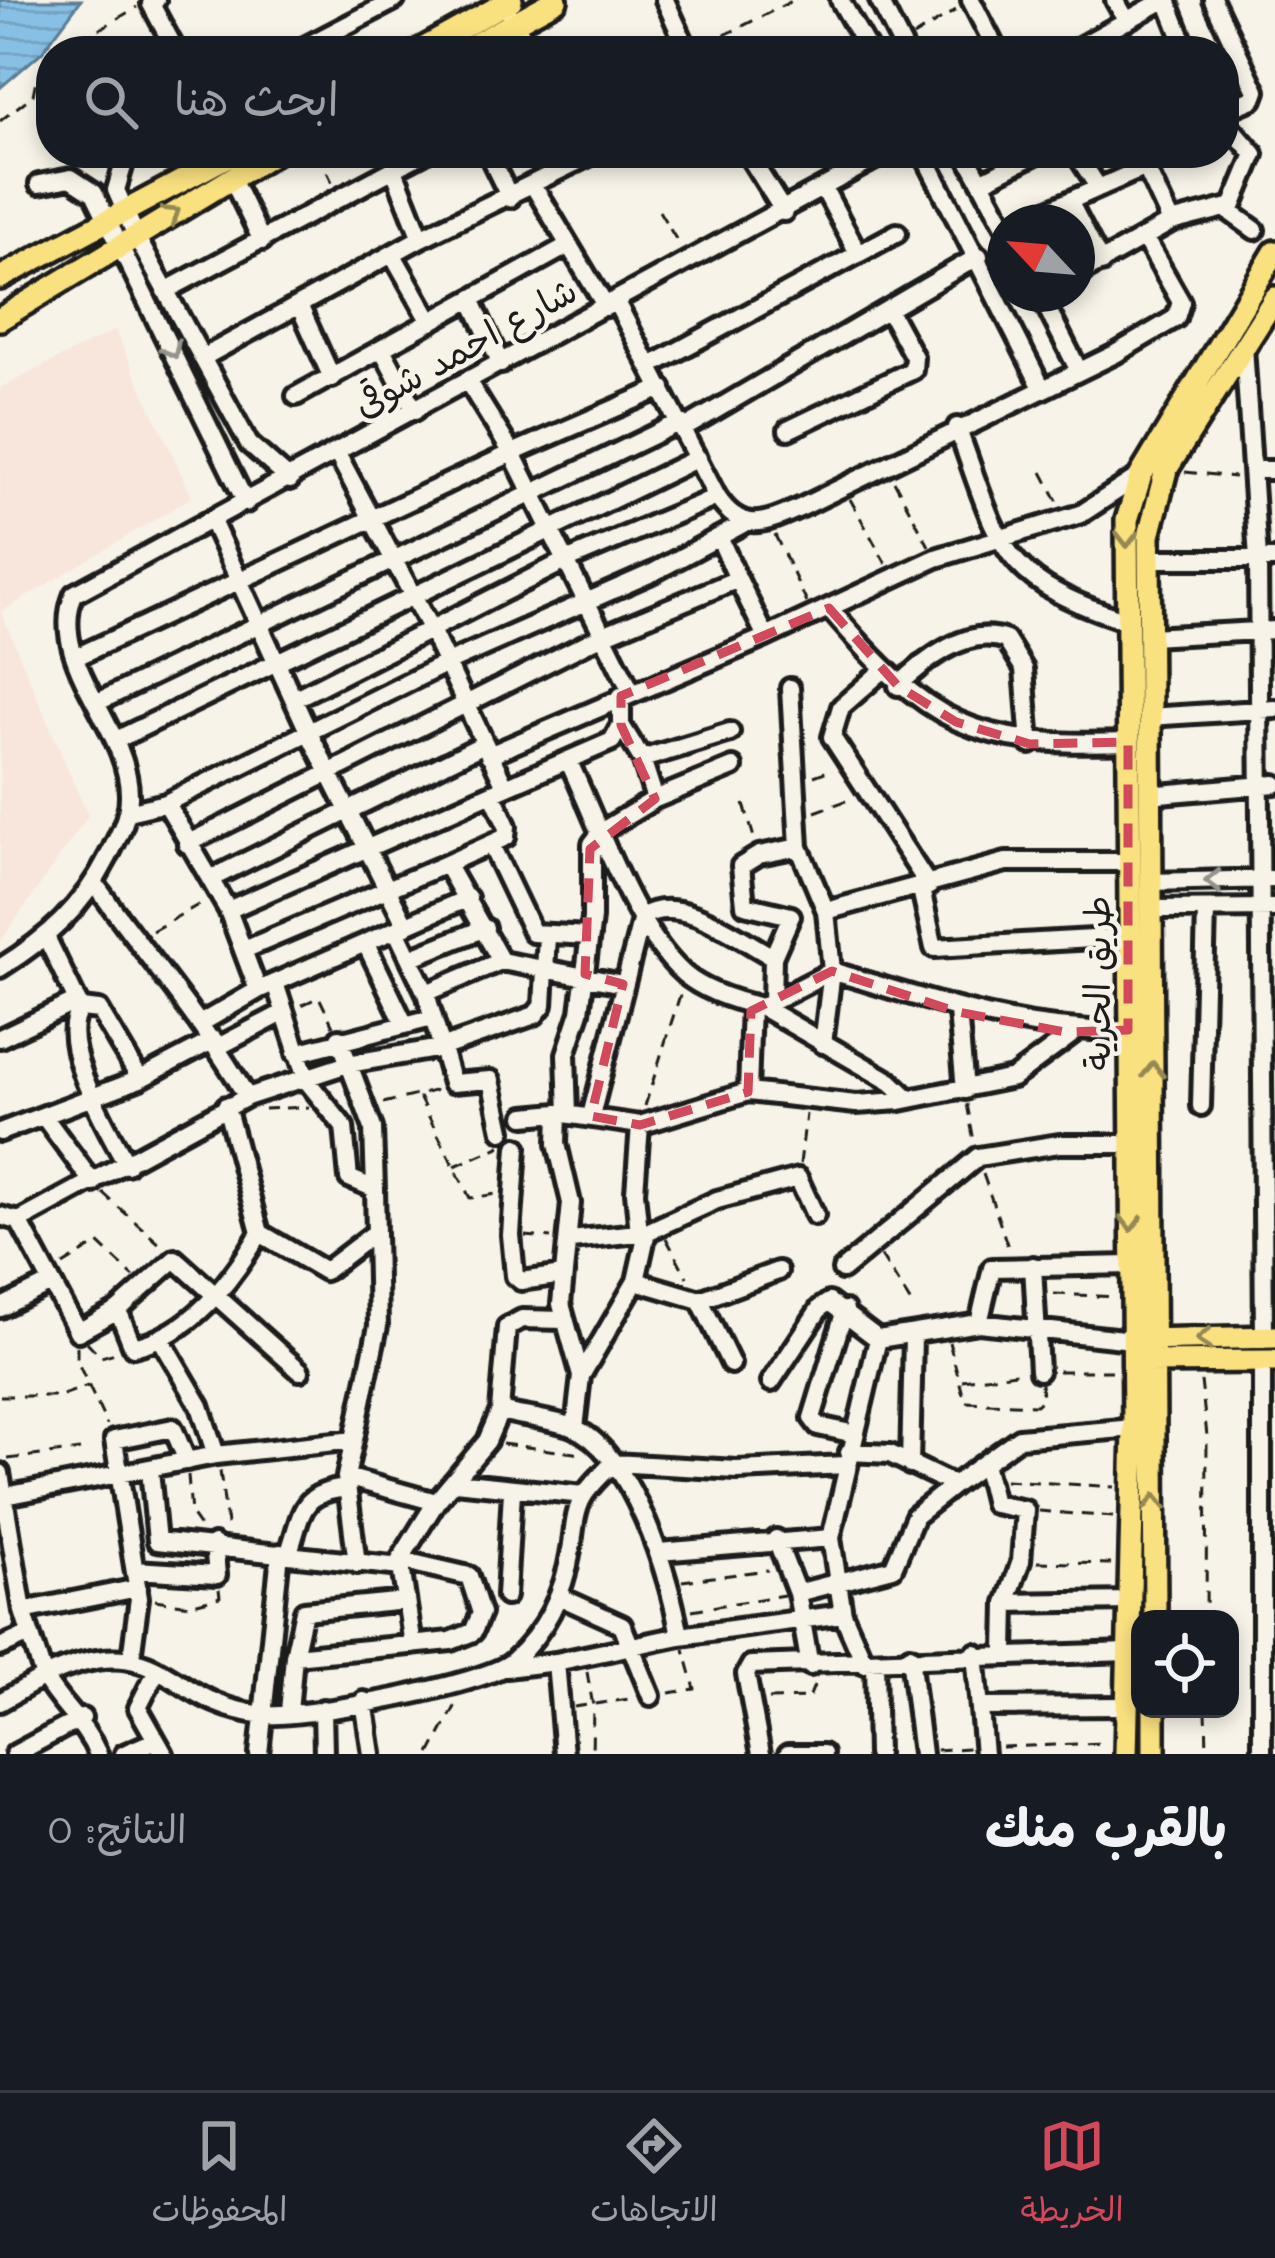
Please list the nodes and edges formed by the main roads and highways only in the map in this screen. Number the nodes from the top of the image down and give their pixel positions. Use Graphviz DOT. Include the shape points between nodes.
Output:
graph roads {
  1 [pos="556,0"];
  2 [pos="509,9"];
  3 [pos="450,36"];
  4 [pos="479,36"];
  5 [pos="206,168"];
  6 [pos="247,168"];
  7 [pos="1275,252"];
  8 [pos="0,278"];
  9 [pos="1273,305"];
  10 [pos="0,319"];
  11 [pos="1269,1337"];
  12 [pos="1142,1355"];
  13 [pos="1269,1361"];
  14 [pos="1155,1610"];
  15 [pos="1154,1718"];
  16 [pos="1126,1748"];
  17 [pos="1154,1754"];
  1 -- 2 [label="main road"];
  2 -- 3 [label="main road"];
  2 -- 4 [label="main road"];
  5 -- 8 [label="main road"];
  10 -- 6 [label="main road, one-way"];
  7 -- 12 [label="main road, طريق الحرية, one-way" via="1141,475 1127,520 1131,1298"];
  12 -- 9 [label="main road, طريق الحرية, one-way" via="1152,514 1166,470"];
  11 -- 12 [label="main road, one-way"];
  12 -- 13 [label="main road"];
  14 -- 12 [label="main road, طريق الحرية, one-way"];
  12 -- 16 [label="main road, طريق الحرية"];
  15 -- 17 [label="main road"];
}
